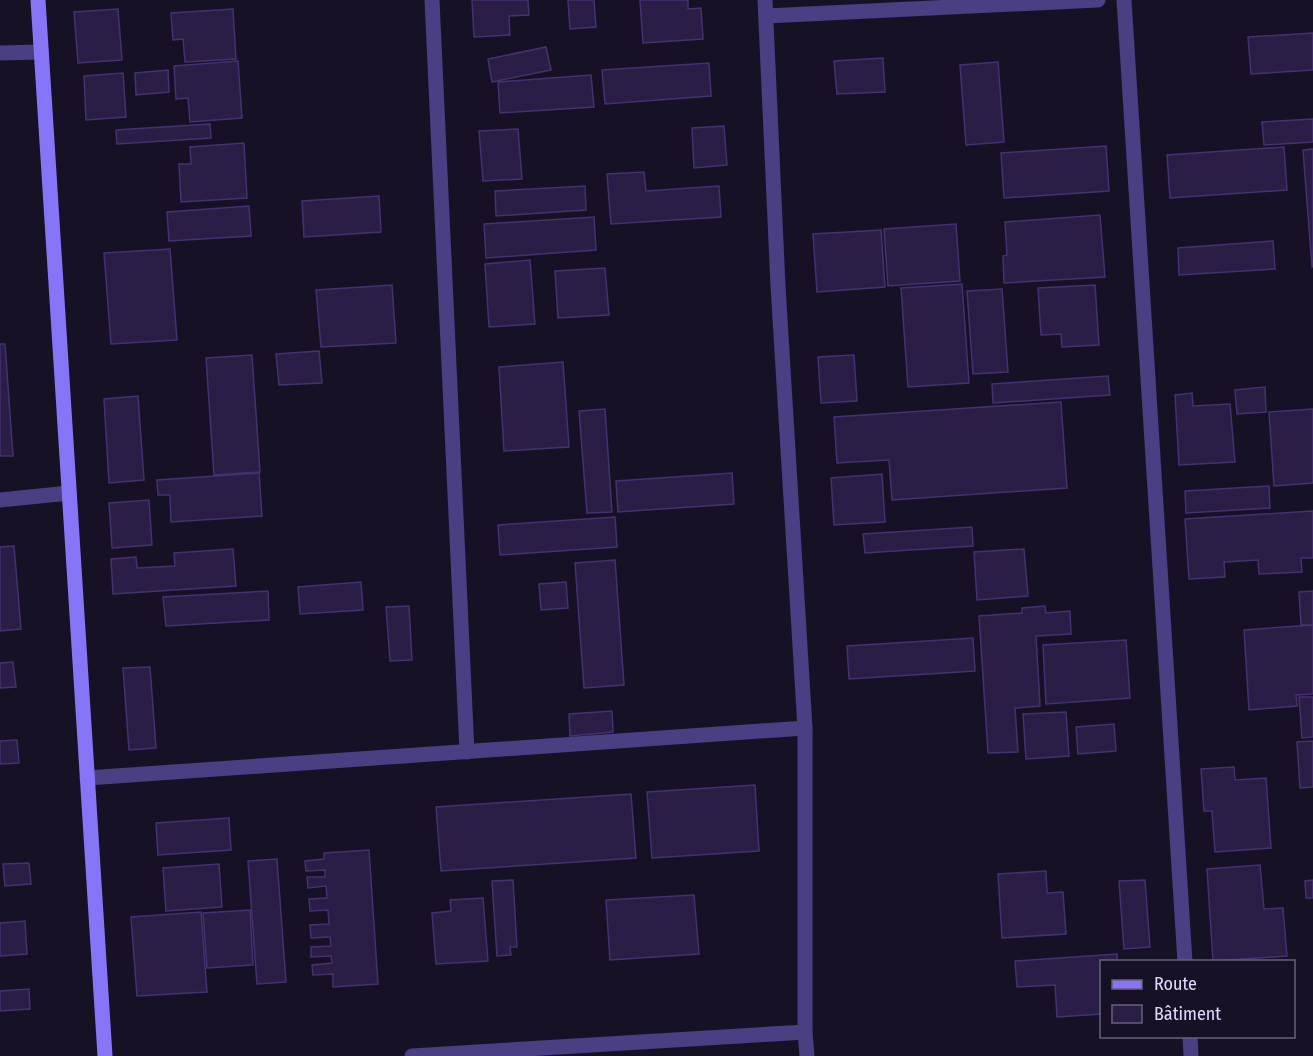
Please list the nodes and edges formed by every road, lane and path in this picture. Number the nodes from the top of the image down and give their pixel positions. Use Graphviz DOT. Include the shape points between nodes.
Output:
graph roads {
  1 [pos="38,0"];
  2 [pos="432,0"];
  3 [pos="765,0"];
  4 [pos="1098,0"];
  5 [pos="1124,0"];
  6 [pos="766,16"];
  7 [pos="41,52"];
  8 [pos="0,53"];
  9 [pos="69,493"];
  10 [pos="0,500"];
  11 [pos="805,728"];
  12 [pos="467,752"];
  13 [pos="87,778"];
  14 [pos="1185,960"];
  15 [pos="805,1032"];
  16 [pos="1190,1038"];
  17 [pos="105,1056"];
  18 [pos="412,1056"];
  19 [pos="807,1056"];
  20 [pos="1191,1056"];
  1 -- 7 [label="street"];
  2 -- 12 [label="street"];
  3 -- 6 [label="street"];
  4 -- 6 [label="street"];
  5 -- 14 [label="street"];
  6 -- 11 [label="street"];
  7 -- 8 [label="street"];
  7 -- 9 [label="street"];
  9 -- 10 [label="street"];
  9 -- 13 [label="street"];
  11 -- 12 [label="street"];
  11 -- 15 [label="street"];
  12 -- 13 [label="street"];
  13 -- 17 [label="street"];
  15 -- 18 [label="street"];
  15 -- 19 [label="street"];
  16 -- 20 [label="street"];
}
